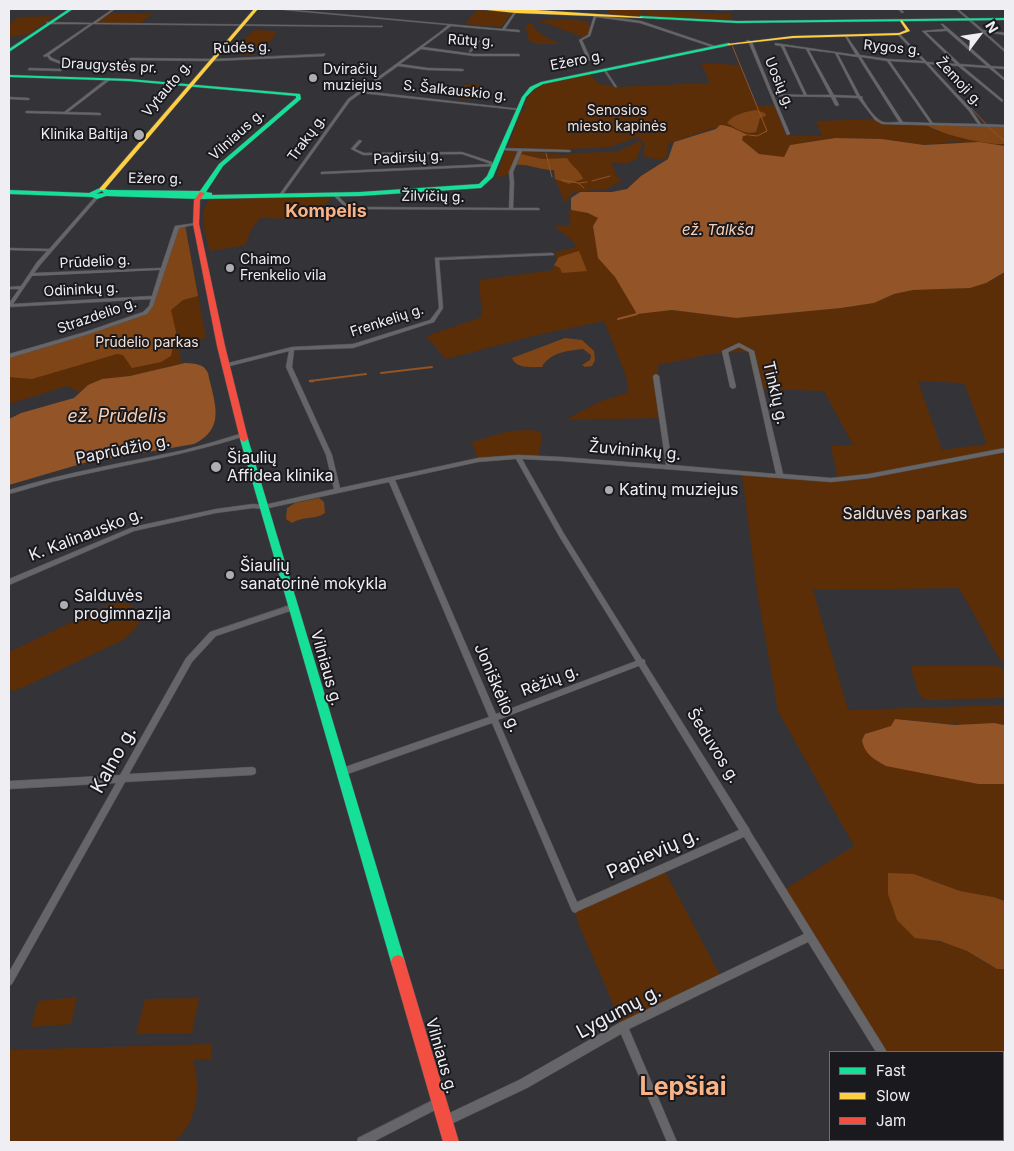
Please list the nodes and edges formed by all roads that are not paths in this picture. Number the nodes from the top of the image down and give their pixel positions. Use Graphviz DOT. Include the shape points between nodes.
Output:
graph roads {
  1 [pos="61,9"];
  2 [pos="71,9"];
  3 [pos="114,9"];
  4 [pos="256,9"];
  5 [pos="284,9"];
  6 [pos="479,9"];
  7 [pos="715,9"];
  8 [pos="899,9"];
  9 [pos="957,9"];
  10 [pos="517,10"];
  11 [pos="732,10"];
  12 [pos="595,16"];
  13 [pos="1005,19"];
  14 [pos="906,20"];
  15 [pos="971,20"];
  16 [pos="737,22"];
  17 [pos="49,23"];
  18 [pos="93,24"];
  19 [pos="451,24"];
  20 [pos="242,25"];
  21 [pos="942,25"];
  22 [pos="382,26"];
  23 [pos="503,29"];
  24 [pos="948,30"];
  25 [pos="519,31"];
  26 [pos="983,31"];
  27 [pos="899,34"];
  28 [pos="1005,34"];
  29 [pos="846,36"];
  30 [pos="749,40"];
  31 [pos="478,41"];
  32 [pos="775,43"];
  33 [pos="712,46"];
  34 [pos="421,48"];
  35 [pos="807,48"];
  36 [pos="1004,49"];
  37 [pos="9,50"];
  38 [pos="470,52"];
  39 [pos="836,52"];
  40 [pos="324,55"];
  41 [pos="519,55"];
  42 [pos="859,56"];
  43 [pos="131,59"];
  44 [pos="210,60"];
  45 [pos="589,60"];
  46 [pos="888,60"];
  47 [pos="925,62"];
  48 [pos="958,64"];
  49 [pos="397,65"];
  50 [pos="989,66"];
  51 [pos="1005,68"];
  52 [pos="30,69"];
  53 [pos="462,70"];
  54 [pos="604,70"];
  55 [pos="9,77"];
  56 [pos="108,80"];
  57 [pos="1005,80"];
  58 [pos="189,85"];
  59 [pos="616,86"];
  60 [pos="359,92"];
  61 [pos="772,95"];
  62 [pos="806,96"];
  63 [pos="833,96"];
  64 [pos="860,97"];
  65 [pos="9,98"];
  66 [pos="28,99"];
  67 [pos="295,101"];
  68 [pos="1002,101"];
  69 [pos="837,105"];
  70 [pos="518,109"];
  71 [pos="27,112"];
  72 [pos="65,113"];
  73 [pos="100,114"];
  74 [pos="902,124"];
  75 [pos="932,124"];
  76 [pos="980,125"];
  77 [pos="1005,126"];
  78 [pos="788,134"];
  79 [pos="360,141"];
  80 [pos="502,149"];
  81 [pos="520,150"];
  82 [pos="569,151"];
  83 [pos="496,165"];
  84 [pos="322,173"];
  85 [pos="9,192"];
  86 [pos="100,193"];
  87 [pos="334,194"];
  88 [pos="200,195"];
  89 [pos="280,196"];
  90 [pos="511,209"];
  91 [pos="538,209"];
  92 [pos="196,224"];
  93 [pos="9,249"];
  94 [pos="51,250"];
  95 [pos="552,254"];
  96 [pos="162,269"];
  97 [pos="30,275"];
  98 [pos="21,287"];
  99 [pos="9,288"];
  100 [pos="154,297"];
  101 [pos="9,306"];
  102 [pos="292,349"];
  103 [pos="9,356"];
  104 [pos="226,365"];
  105 [pos="656,376"];
  106 [pos="733,387"];
  107 [pos="243,435"];
  108 [pos="1005,450"];
  109 [pos="518,457"];
  110 [pos="669,467"];
  111 [pos="780,476"];
  112 [pos="391,479"];
  113 [pos="337,490"];
  114 [pos="9,492"];
  115 [pos="264,507"];
  116 [pos="9,582"];
  117 [pos="293,607"];
  118 [pos="642,662"];
  119 [pos="495,718"];
  120 [pos="252,771"];
  121 [pos="342,772"];
  122 [pos="120,780"];
  123 [pos="9,785"];
  124 [pos="746,831"];
  125 [pos="575,908"];
  126 [pos="810,936"];
  127 [pos="9,980"];
  128 [pos="623,1027"];
  129 [pos="881,1051"];
  130 [pos="439,1102"];
  131 [pos="445,1121"];
  132 [pos="362,1142"];
  133 [pos="451,1142"];
  134 [pos="672,1142"];
  1 -- 17 [label="main road"];
  2 -- 17 [label="main road"];
  3 -- 18 [label="street"];
  4 -- 20 [label="main road, Vytauto g."];
  5 -- 19 [label="street"];
  6 -- 10 [label="main road"];
  7 -- 11 [label="street"];
  8 -- 14 [label="street"];
  9 -- 15 [label="street"];
  10 -- 12 [label="main road"];
  10 -- 23 [label="street"];
  11 -- 16 [label="street"];
  12 -- 16 [label="main road"];
  12 -- 33 [label="street" via="651,25"];
  12 -- 45 [label="street" via="589,36 580,40"];
  13 -- 15 [label="main road"];
  14 -- 15 [label="main road"];
  14 -- 16 [label="main road"];
  14 -- 27 [label="main road" via="908,31"];
  15 -- 26 [label="street"];
  17 -- 18 [label="street"];
  17 -- 37 [label="main road"];
  18 -- 20 [label="street"];
  18 -- 52 [label="street" via="46,55 66,65 60,70"];
  19 -- 23 [label="street"];
  19 -- 34 [label="street, Trakų g."];
  20 -- 22 [label="street"];
  20 -- 44 [label="main road, Vytauto g."];
  21 -- 24 [label="street"];
  23 -- 25 [label="street"];
  24 -- 48 [label="street" via="923,31"];
  24 -- 50 [label="street"];
  26 -- 28 [label="street"];
  26 -- 36 [label="street"];
  27 -- 29 [label="main road"];
  27 -- 47 [label="street, Žemoji g."];
  29 -- 32 [label="main road"];
  29 -- 42 [label="street"];
  30 -- 32 [label="main road, Ežero g."];
  30 -- 33 [label="main road, Ežero g."];
  30 -- 61 [label="street, Uosių g."];
  31 -- 38 [label="street"];
  32 -- 35 [label="street, Rygos g."];
  32 -- 62 [label="street"];
  33 -- 54 [label="main road, Ežero g."];
  34 -- 41 [label="street, Rūtų g." via="474,55"];
  34 -- 49 [label="street, Trakų g."];
  35 -- 39 [label="street, Rygos g."];
  35 -- 63 [label="street"];
  39 -- 42 [label="street, Rygos g."];
  39 -- 64 [label="street"];
  40 -- 44 [label="street, Rūdės g."];
  42 -- 46 [label="street, Rygos g."];
  42 -- 74 [label="street"];
  43 -- 44 [label="street, Rūdės g."];
  44 -- 58 [label="main road, Vytauto g."];
  46 -- 47 [label="street, Rygos g."];
  46 -- 75 [label="street"];
  47 -- 48 [label="street, Rygos g."];
  47 -- 76 [label="street, Žemoji g."];
  48 -- 50 [label="street, Rygos g."];
  48 -- 68 [label="street"];
  49 -- 53 [label="street"];
  49 -- 60 [label="street, Trakų g."];
  50 -- 51 [label="street, Rygos g."];
  50 -- 57 [label="street"];
  54 -- 59 [label="street"];
  54 -- 70 [label="main road, Ežero g." via="541,83 526,94"];
  55 -- 56 [label="main road, Draugystės pr."];
  56 -- 58 [label="main road, Draugystės pr."];
  56 -- 72 [label="street"];
  58 -- 67 [label="main road, Draugystės pr." via="292,93 299,97"];
  58 -- 86 [label="main road, Vytauto g."];
  60 -- 70 [label="street, S. Šalkauskio g."];
  60 -- 89 [label="street, Trakų g." via="338,112"];
  61 -- 62 [label="street"];
  61 -- 78 [label="street, Uosių g."];
  62 -- 63 [label="street"];
  63 -- 64 [label="street"];
  63 -- 69 [label="street"];
  64 -- 74 [label="street" via="874,119 882,123"];
  65 -- 66 [label="street"];
  67 -- 88 [label="main road, Vilniaus g." via="221,166"];
  70 -- 80 [label="main road, Ežero g."];
  71 -- 72 [label="street"];
  72 -- 73 [label="street"];
  74 -- 75 [label="street"];
  75 -- 76 [label="street"];
  76 -- 77 [label="street"];
  79 -- 83 [label="street" via="353,149 363,154 462,153"];
  80 -- 81 [label="street"];
  80 -- 83 [label="main road, Ežero g."];
  81 -- 82 [label="street"];
  81 -- 90 [label="street" via="510,172"];
  83 -- 84 [label="street, Padirsių g."];
  83 -- 87 [label="main road, Ežero g." via="487,182 473,188"];
  85 -- 86 [label="main road, Ežero g."];
  86 -- 88 [label="main road, Ežero g."];
  86 -- 94 [label="street, Vytauto g."];
  87 -- 89 [label="main road, Ežero g."];
  87 -- 90 [label="street, Žilvičių g." via="345,205 361,208"];
  88 -- 89 [label="main road, Ežero g."];
  88 -- 92 [label="main road, Vilniaus g."];
  90 -- 91 [label="street, Žilvičių g."];
  92 -- 96 [label="street, Strazdelio g." via="177,227"];
  92 -- 104 [label="main road, Vilniaus g."];
  93 -- 94 [label="street"];
  94 -- 97 [label="street, Vytauto g."];
  95 -- 102 [label="street, Frenkelių g." via="437,259 441,308 432,321 353,346"];
  96 -- 97 [label="street, Prūdelio g."];
  96 -- 100 [label="street, Strazdelio g."];
  97 -- 98 [label="street, Vytauto g."];
  98 -- 99 [label="street"];
  98 -- 101 [label="street, Vytauto g."];
  100 -- 101 [label="street, Odininkų g."];
  100 -- 103 [label="street, Strazdelio g." via="145,313 136,317"];
  102 -- 104 [label="street, Frenkelių g."];
  102 -- 113 [label="street" via="289,367 329,455"];
  104 -- 107 [label="main road, Vilniaus g."];
  105 -- 110 [label="street"];
  106 -- 111 [label="street, Tinklų g." via="725,351 739,345 751,351"];
  107 -- 114 [label="street, Paprūdžio g." via="162,458 43,481"];
  107 -- 115 [label="main road, Vilniaus g."];
  108 -- 111 [label="street, Žuvininkų g." via="848,479"];
  109 -- 110 [label="street, Žuvininkų g."];
  109 -- 112 [label="street, Žuvininkų g." via="478,460"];
  109 -- 118 [label="street, Šeduvos g." via="561,534"];
  110 -- 111 [label="street, Žuvininkų g."];
  112 -- 113 [label="street, Žuvininkų g."];
  112 -- 119 [label="street, Joniškėlio g."];
  113 -- 115 [label="street, Žuvininkų g."];
  115 -- 116 [label="street, K. Kalinausko g." via="216,511 133,529"];
  115 -- 117 [label="main road, Vilniaus g."];
  117 -- 121 [label="main road, Vilniaus g."];
  117 -- 122 [label="street, Kalno g." via="213,634 189,660"];
  118 -- 119 [label="street, Rėžių g."];
  118 -- 124 [label="street, Šeduvos g."];
  119 -- 121 [label="street, Rėžių g."];
  119 -- 125 [label="street, Joniškėlio g."];
  120 -- 122 [label="street"];
  121 -- 130 [label="main road, Vilniaus g."];
  122 -- 123 [label="street"];
  122 -- 127 [label="street, Kalno g."];
  124 -- 125 [label="street, Papievių g."];
  124 -- 126 [label="street, Šeduvos g."];
  126 -- 128 [label="street, Lygumų g."];
  126 -- 129 [label="street, Šeduvos g."];
  128 -- 131 [label="street, Lygumų g." via="523,1084"];
  128 -- 134 [label="street"];
  130 -- 131 [label="main road, Vilniaus g."];
  130 -- 132 [label="street"];
  131 -- 133 [label="main road, Vilniaus g."];
}
